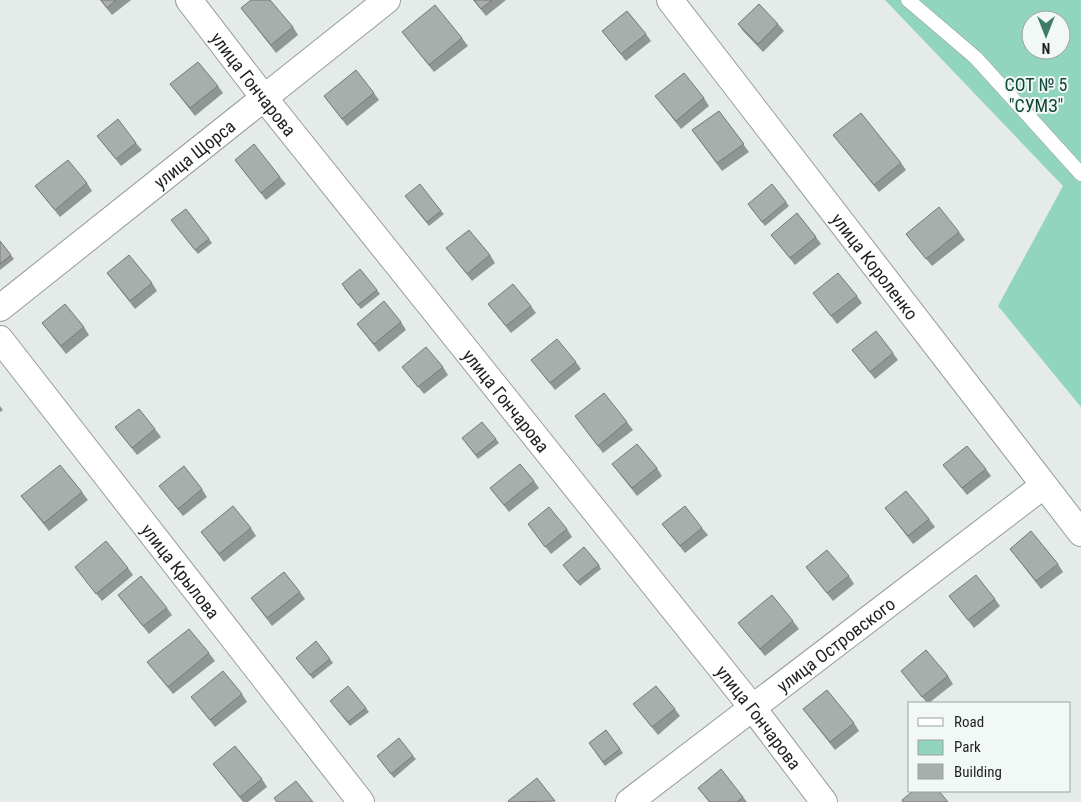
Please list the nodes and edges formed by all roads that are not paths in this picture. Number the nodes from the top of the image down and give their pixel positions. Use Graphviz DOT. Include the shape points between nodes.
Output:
graph roads {
  1 [pos="189,0"];
  2 [pos="387,0"];
  3 [pos="670,0"];
  4 [pos="908,0"];
  5 [pos="264,98"];
  6 [pos="1081,174"];
  7 [pos="0,308"];
  8 [pos="0,339"];
  9 [pos="1043,486"];
  10 [pos="1081,534"];
  11 [pos="752,707"];
  12 [pos="360,802"];
  13 [pos="628,802"];
  14 [pos="824,802"];
  1 -- 5 [label="street, улица Гончарова"];
  2 -- 5 [label="street, улица Щорса"];
  3 -- 9 [label="street, улица Короленко"];
  4 -- 6 [label="lane" via="976,58"];
  5 -- 7 [label="street, улица Щорса"];
  5 -- 11 [label="street, улица Гончарова"];
  8 -- 12 [label="street, улица Крылова"];
  9 -- 10 [label="street, улица Короленко"];
  9 -- 11 [label="street, улица Островского"];
  11 -- 13 [label="street, улица Островского"];
  11 -- 14 [label="street, улица Гончарова"];
}
